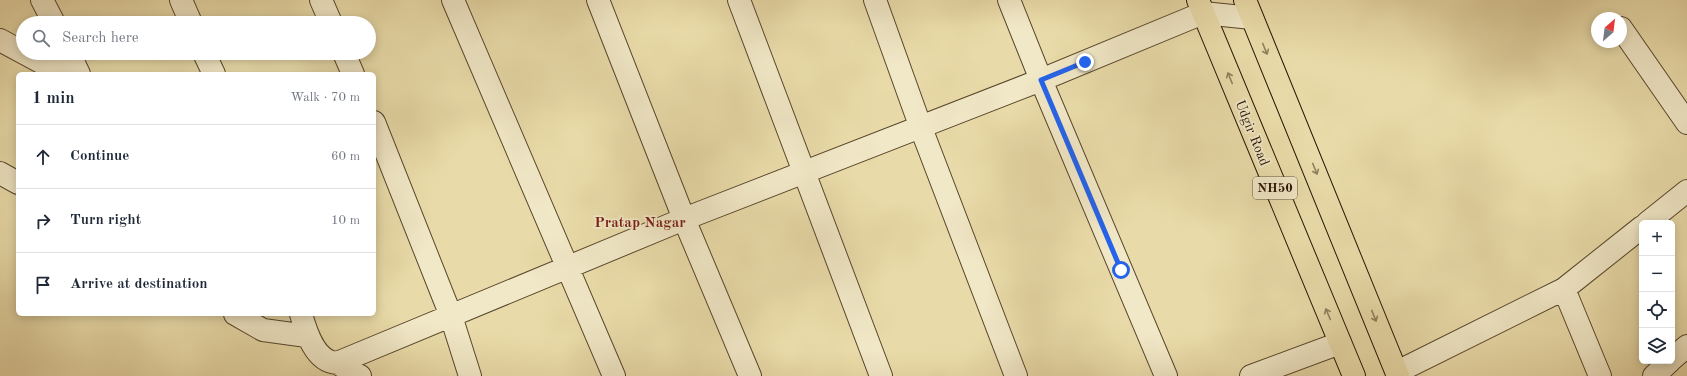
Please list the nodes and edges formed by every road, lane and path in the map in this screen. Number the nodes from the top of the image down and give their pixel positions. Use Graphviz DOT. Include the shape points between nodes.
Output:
graph roads {
  1 [pos="42,0"];
  2 [pos="180,0"];
  3 [pos="321,0"];
  4 [pos="453,0"];
  5 [pos="598,0"];
  6 [pos="739,0"];
  7 [pos="875,0"];
  8 [pos="1009,0"];
  9 [pos="1200,7"];
  10 [pos="1249,9"];
  11 [pos="50,16"];
  12 [pos="188,16"];
  13 [pos="328,16"];
  14 [pos="1627,37"];
  15 [pos="0,40"];
  16 [pos="16,49"];
  17 [pos="37,60"];
  18 [pos="71,60"];
  19 [pos="207,60"];
  20 [pos="347,60"];
  21 [pos="59,72"];
  22 [pos="77,72"];
  23 [pos="213,72"];
  24 [pos="352,72"];
  25 [pos="1041,80"];
  26 [pos="1687,123"];
  27 [pos="376,127"];
  28 [pos="921,128"];
  29 [pos="0,173"];
  30 [pos="804,173"];
  31 [pos="16,182"];
  32 [pos="1687,191"];
  33 [pos="684,219"];
  34 [pos="1651,220"];
  35 [pos="1639,229"];
  36 [pos="569,268"];
  37 [pos="1564,289"];
  38 [pos="238,316"];
  39 [pos="302,316"];
  40 [pos="450,316"];
  41 [pos="307,336"];
  42 [pos="1340,343"];
  43 [pos="1687,346"];
  44 [pos="1675,356"];
  45 [pos="337,363"];
  46 [pos="1667,364"];
  47 [pos="1398,374"];
  48 [pos="360,376"];
  49 [pos="470,376"];
  50 [pos="614,376"];
  51 [pos="750,376"];
  52 [pos="881,376"];
  53 [pos="1016,376"];
  54 [pos="1166,376"];
  55 [pos="1251,376"];
  56 [pos="1354,376"];
  57 [pos="1600,376"];
  58 [pos="1654,376"];
  1 -- 11 [label="street"];
  2 -- 12 [label="street"];
  3 -- 13 [label="street"];
  4 -- 36 [label="street"];
  5 -- 33 [label="street"];
  6 -- 30 [label="street"];
  7 -- 28 [label="street"];
  8 -- 25 [label="street"];
  9 -- 10 [label="street"];
  9 -- 25 [label="street"];
  42 -- 9 [label="highway, Udgir Road / NH50, one-way"];
  10 -- 47 [label="highway, NH50, one-way"];
  14 -- 26 [label="street"];
  15 -- 16 [label="street"];
  17 -- 21 [label="street"];
  18 -- 22 [label="street"];
  19 -- 23 [label="street"];
  20 -- 24 [label="street"];
  25 -- 28 [label="street"];
  25 -- 54 [label="street"];
  27 -- 40 [label="street"];
  28 -- 30 [label="street"];
  28 -- 53 [label="street"];
  29 -- 31 [label="street"];
  30 -- 33 [label="street"];
  30 -- 52 [label="street"];
  32 -- 34 [label="street"];
  33 -- 36 [label="street"];
  33 -- 51 [label="street"];
  35 -- 37 [label="street"];
  36 -- 40 [label="street"];
  36 -- 50 [label="street"];
  37 -- 47 [label="street"];
  37 -- 57 [label="street"];
  38 -- 41 [label="street" via="262,330"];
  39 -- 41 [label="street"];
  40 -- 45 [label="street"];
  40 -- 49 [label="street"];
  41 -- 45 [label="street" via="324,360"];
  42 -- 55 [label="street"];
  42 -- 56 [label="highway, Udgir Road / NH50"];
  43 -- 44 [label="street"];
  45 -- 48 [label="street"];
  46 -- 58 [label="street"];
}
